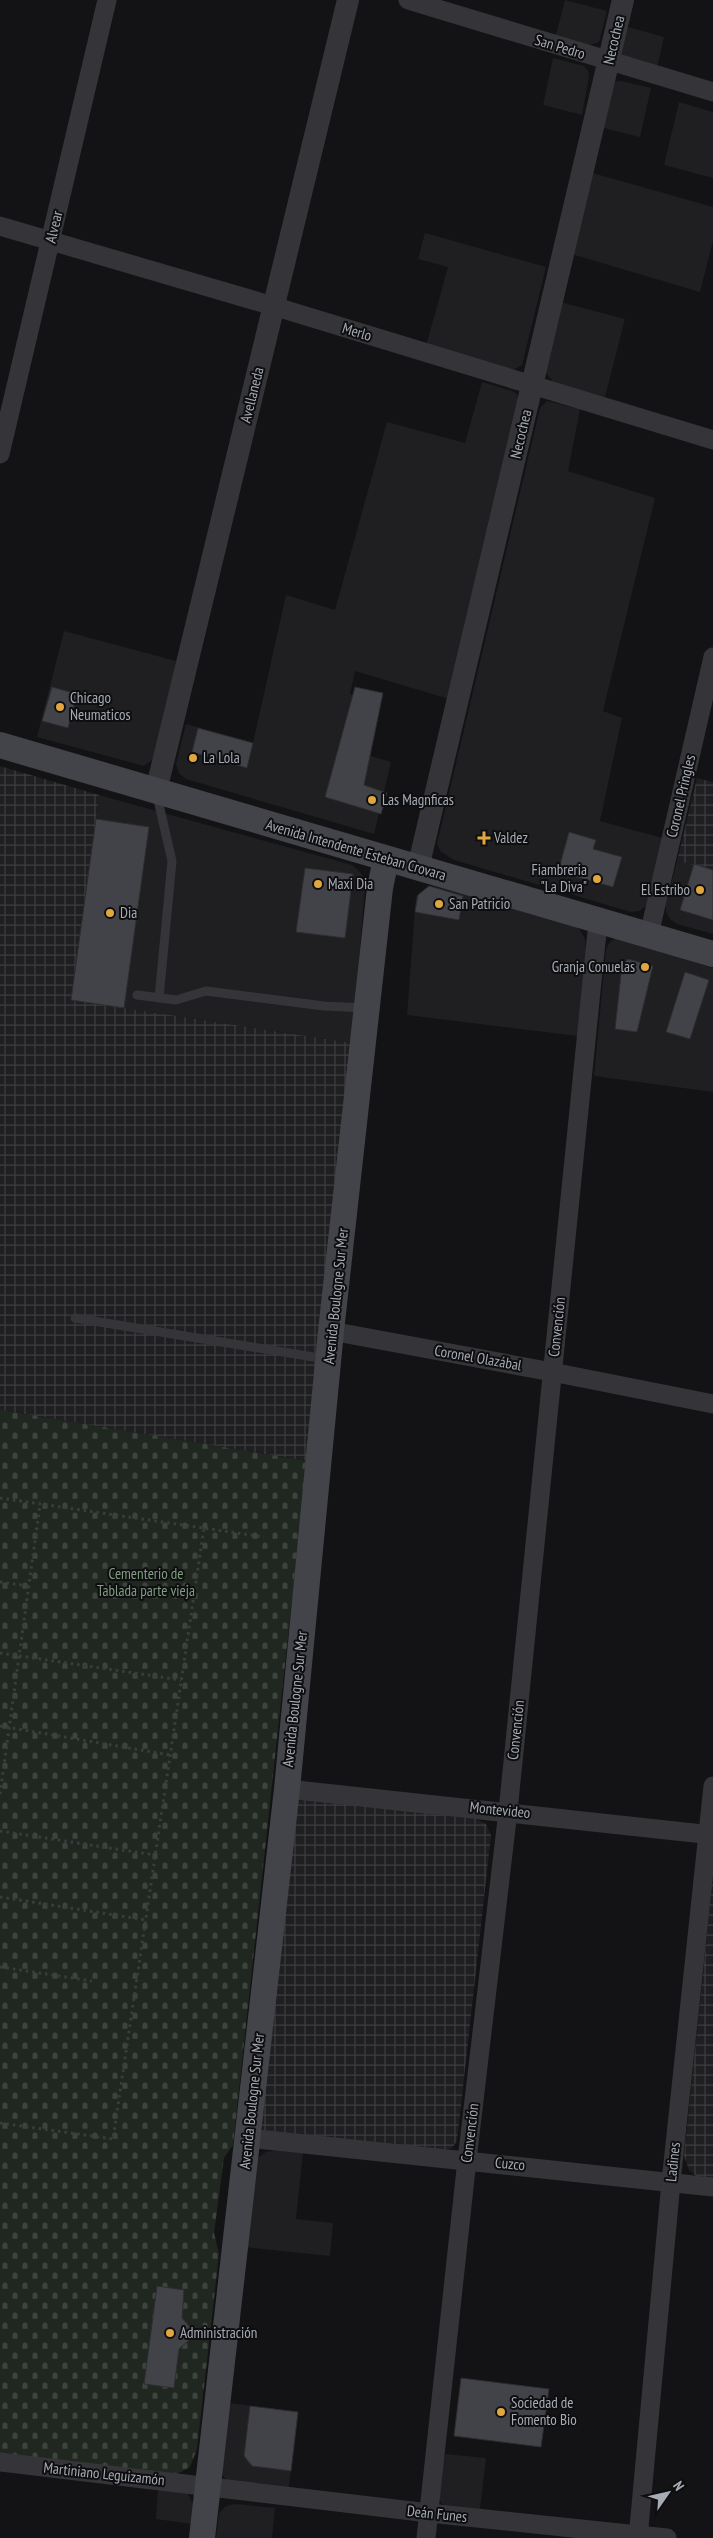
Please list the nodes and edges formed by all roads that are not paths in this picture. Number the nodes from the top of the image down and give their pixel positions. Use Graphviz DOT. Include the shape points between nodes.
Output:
graph roads {
  1 [pos="107,0"];
  2 [pos="348,0"];
  3 [pos="408,0"];
  4 [pos="623,0"];
  5 [pos="608,61"];
  6 [pos="713,92"];
  7 [pos="0,226"];
  8 [pos="51,241"];
  9 [pos="273,306"];
  10 [pos="532,386"];
  11 [pos="713,440"];
  12 [pos="0,454"];
  13 [pos="713,656"];
  14 [pos="0,745"];
  15 [pos="156,791"];
  16 [pos="386,859"];
  17 [pos="418,868"];
  18 [pos="598,922"];
  19 [pos="649,935"];
  20 [pos="713,954"];
  21 [pos="138,996"];
  22 [pos="159,998"];
  23 [pos="368,1008"];
  24 [pos="75,1318"];
  25 [pos="331,1331"];
  26 [pos="328,1359"];
  27 [pos="552,1372"];
  28 [pos="713,1404"];
  29 [pos="713,1786"];
  30 [pos="287,1788"];
  31 [pos="508,1811"];
  32 [pos="710,1835"];
  33 [pos="248,2138"];
  34 [pos="467,2160"];
  35 [pos="671,2182"];
  36 [pos="713,2187"];
  37 [pos="0,2462"];
  38 [pos="208,2486"];
  39 [pos="429,2513"];
  40 [pos="638,2536"];
  41 [pos="202,2538"];
  42 [pos="426,2538"];
  43 [pos="667,2538"];
  1 -- 8 [label="street, Alvear"];
  2 -- 9 [label="street, Avellaneda"];
  3 -- 5 [label="street, San Pedro"];
  4 -- 5 [label="street, Necochea"];
  5 -- 6 [label="street, San Pedro"];
  5 -- 10 [label="street, Necochea"];
  7 -- 8 [label="street, Merlo"];
  8 -- 9 [label="street, Merlo"];
  8 -- 12 [label="street, Alvear"];
  9 -- 10 [label="street, Merlo"];
  9 -- 15 [label="street, Avellaneda"];
  10 -- 11 [label="street, Merlo"];
  10 -- 17 [label="street, Necochea"];
  13 -- 19 [label="street, Coronel Pringles"];
  14 -- 15 [label="main road, Avenida Intendente Esteban Crovara"];
  15 -- 16 [label="main road, Avenida Intendente Esteban Crovara"];
  15 -- 22 [label="lane" via="172,861"];
  16 -- 17 [label="main road, Avenida Intendente Esteban Crovara"];
  16 -- 23 [label="main road, Avenida Boulogne Sur Mer"];
  17 -- 18 [label="main road, Avenida Intendente Esteban Crovara"];
  18 -- 19 [label="main road, Avenida Intendente Esteban Crovara"];
  18 -- 27 [label="street, Convención"];
  19 -- 20 [label="main road, Avenida Intendente Esteban Crovara"];
  21 -- 22 [label="lane"];
  22 -- 23 [label="lane" via="176,1000 206,991 324,1006"];
  23 -- 25 [label="main road, Avenida Boulogne Sur Mer"];
  24 -- 26 [label="lane"];
  25 -- 26 [label="main road, Avenida Boulogne Sur Mer"];
  25 -- 27 [label="street, Coronel Olazábal"];
  26 -- 30 [label="main road, Avenida Boulogne Sur Mer"];
  27 -- 28 [label="street, Coronel Olazábal"];
  27 -- 31 [label="street, Convención"];
  29 -- 32 [label="street, Ladines"];
  30 -- 31 [label="street, Montevideo"];
  30 -- 33 [label="main road, Avenida Boulogne Sur Mer"];
  31 -- 32 [label="street, Montevideo"];
  31 -- 34 [label="street, Convención"];
  32 -- 35 [label="street, Ladines"];
  33 -- 34 [label="street, Cuzco"];
  33 -- 38 [label="main road, Avenida Boulogne Sur Mer"];
  34 -- 35 [label="street, Cuzco"];
  34 -- 39 [label="street, Convención"];
  35 -- 36 [label="street, Cuzco"];
  35 -- 40 [label="street, Ladines"];
  37 -- 38 [label="street, Martiniano Leguizamón"];
  38 -- 39 [label="street, Deán Funes"];
  38 -- 41 [label="main road, Avenida Boulogne Sur Mer"];
  39 -- 40 [label="street, Deán Funes"];
  39 -- 42 [label="street, Convención"];
  40 -- 43 [label="street, Deán Funes"];
}
